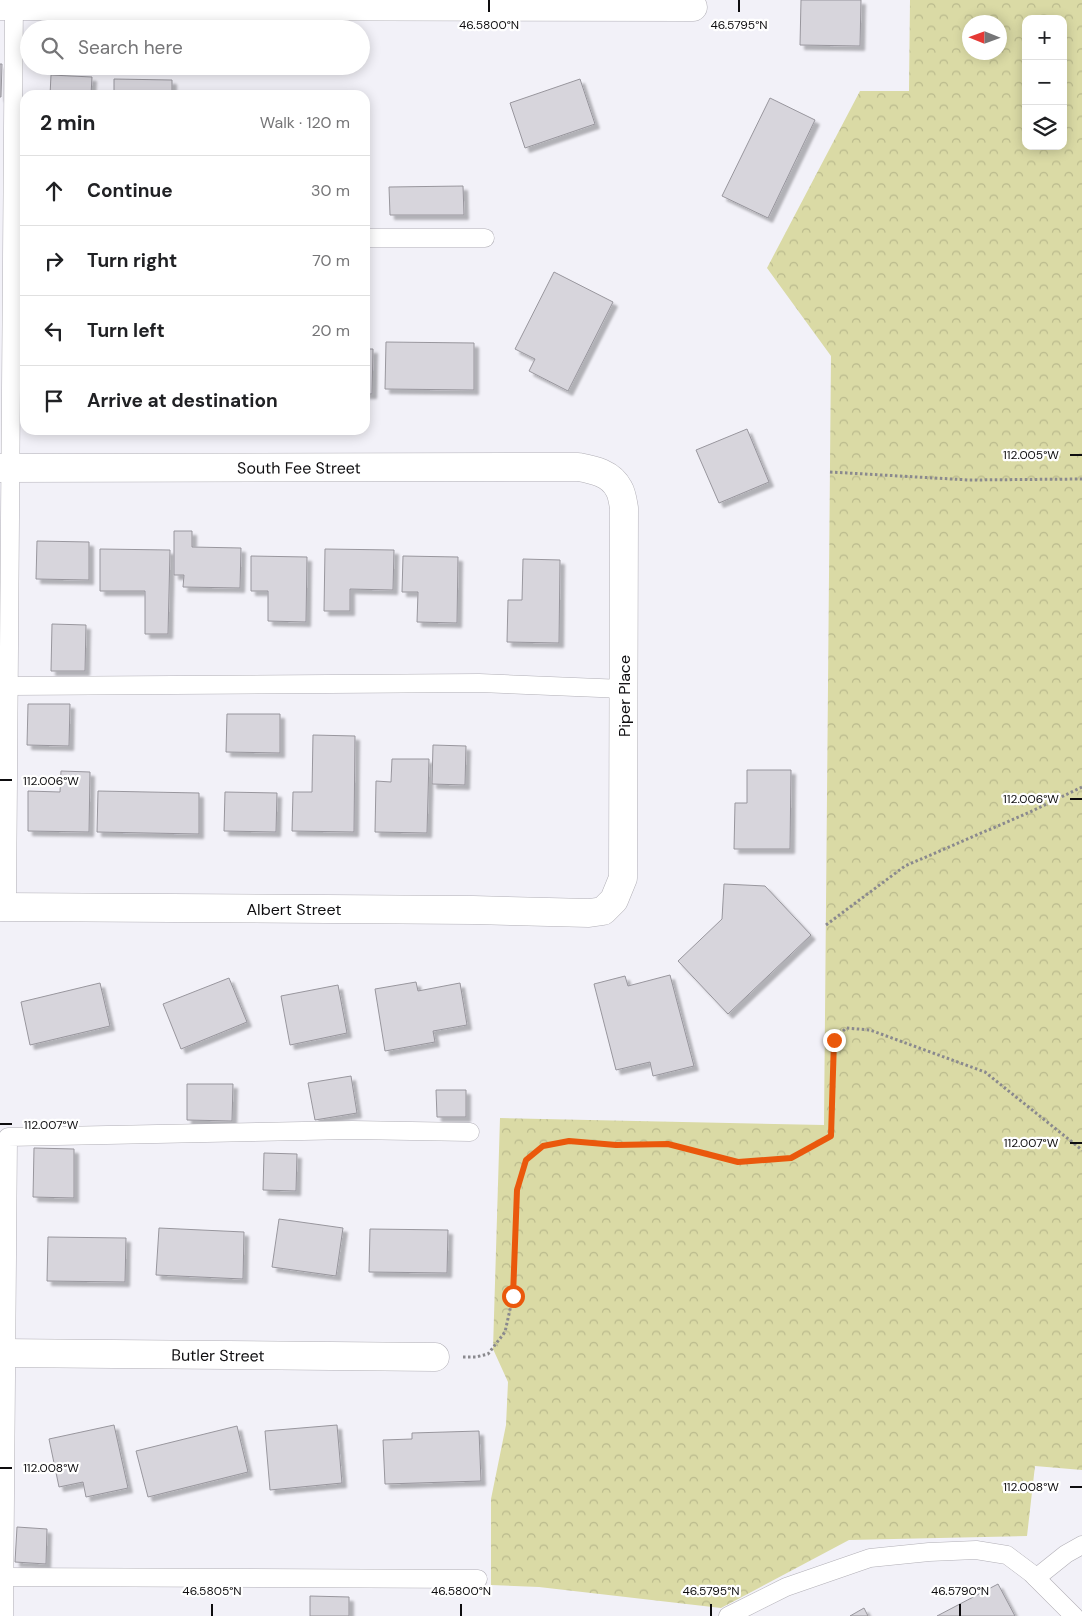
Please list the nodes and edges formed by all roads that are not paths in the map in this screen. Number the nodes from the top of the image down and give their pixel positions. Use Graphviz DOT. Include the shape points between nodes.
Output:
graph roads {
  1 [pos="9,4"];
  2 [pos="693,7"];
  3 [pos="18,236"];
  4 [pos="370,238"];
  5 [pos="485,238"];
  6 [pos="5,468"];
  7 [pos="598,471"];
  8 [pos="9,686"];
  9 [pos="624,689"];
  10 [pos="4,907"];
  11 [pos="589,913"];
  12 [pos="470,1132"];
  13 [pos="2,1353"];
  14 [pos="435,1357"];
  15 [pos="1082,1545"];
  16 [pos="4,1577"];
  17 [pos="1036,1578"];
  18 [pos="478,1579"];
  19 [pos="4,1616"];
  20 [pos="728,1616"];
  21 [pos="1074,1616"];
  1 -- 2 [label="street"];
  1 -- 3 [label="lane"];
  3 -- 6 [label="lane"];
  4 -- 5 [label="lane"];
  6 -- 7 [label="street, South Fee Street" via="578,467"];
  6 -- 8 [label="lane"];
  7 -- 9 [label="street, Piper Place" via="610,477 620,489 624,508"];
  8 -- 9 [label="lane" via="480,683"];
  8 -- 10 [label="lane"];
  9 -- 11 [label="street, Piper Place" via="623,878 614,900 603,911"];
  10 -- 11 [label="street, Albert Street"];
  12 -- 13 [label="lane" via="352,1130 8,1137"];
  13 -- 14 [label="street, Butler Street"];
  13 -- 16 [label="lane"];
  15 -- 17 [label="lane"];
  16 -- 18 [label="lane"];
  16 -- 19 [label="lane"];
  17 -- 20 [label="lane" via="1007,1555 976,1550 870,1558 786,1588"];
  17 -- 21 [label="lane"];
}
